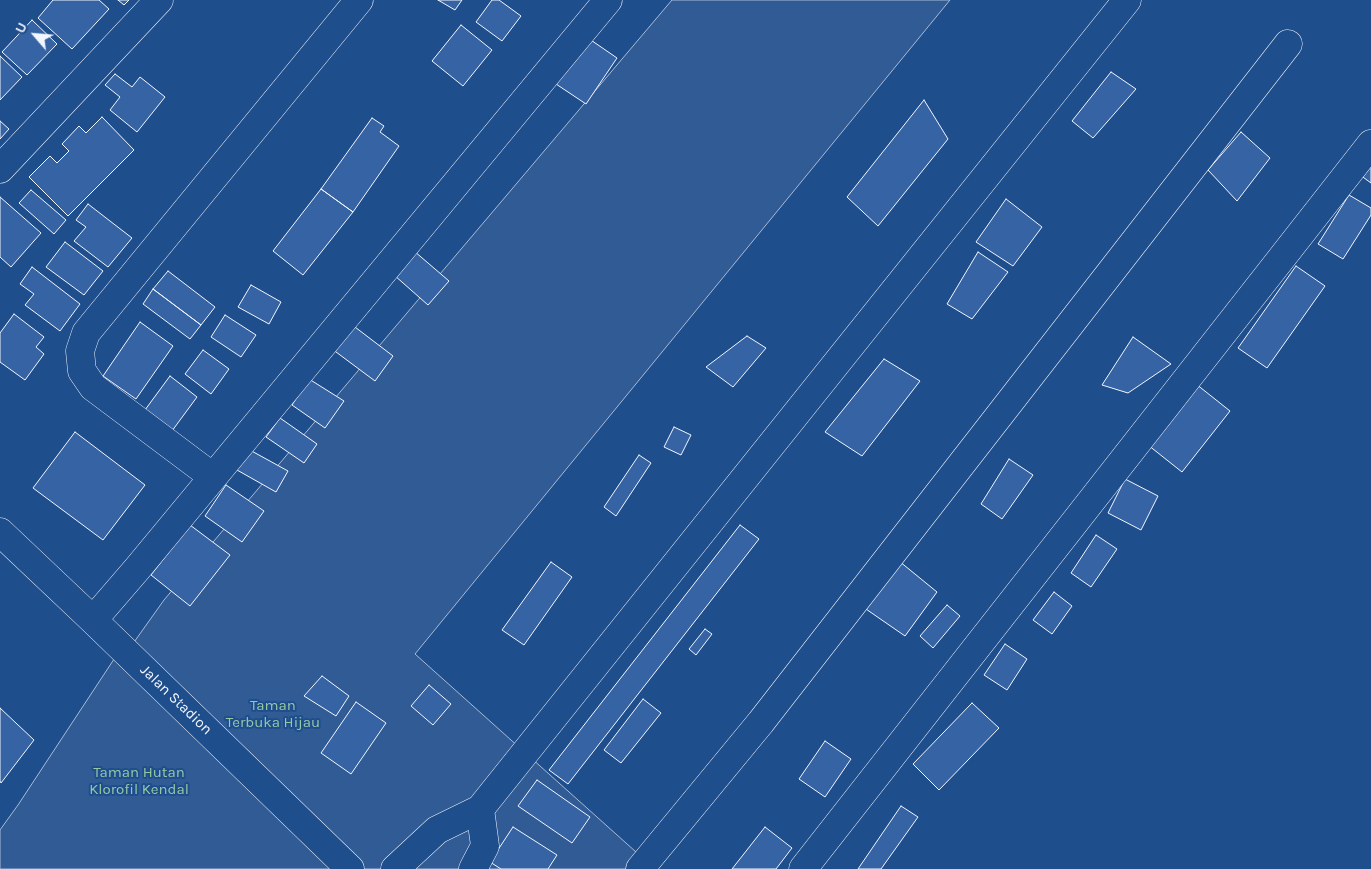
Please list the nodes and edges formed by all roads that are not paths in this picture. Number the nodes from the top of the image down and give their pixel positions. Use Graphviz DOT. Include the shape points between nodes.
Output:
graph roads {
  1 [pos="159,0"];
  2 [pos="360,0"];
  3 [pos="608,0"];
  4 [pos="1127,0"];
  5 [pos="1288,44"];
  6 [pos="1371,144"];
  7 [pos="0,169"];
  8 [pos="213,477"];
  9 [pos="0,532"];
  10 [pos="93,620"];
  11 [pos="480,810"];
  12 [pos="350,869"];
  13 [pos="395,869"];
  14 [pos="473,869"];
  15 [pos="640,869"];
  16 [pos="803,869"];
  1 -- 7 [label="street"];
  2 -- 8 [label="street" via="86,333 80,351 82,371 92,387"];
  3 -- 8 [label="street"];
  4 -- 11 [label="street"];
  5 -- 15 [label="street" via="761,722"];
  6 -- 16 [label="street"];
  8 -- 10 [label="street"];
  9 -- 10 [label="street, Jalan Stadion"];
  10 -- 12 [label="street, Jalan Stadion"];
  11 -- 13 [label="street" via="437,830"];
  11 -- 14 [label="street" via="484,846"];
}
